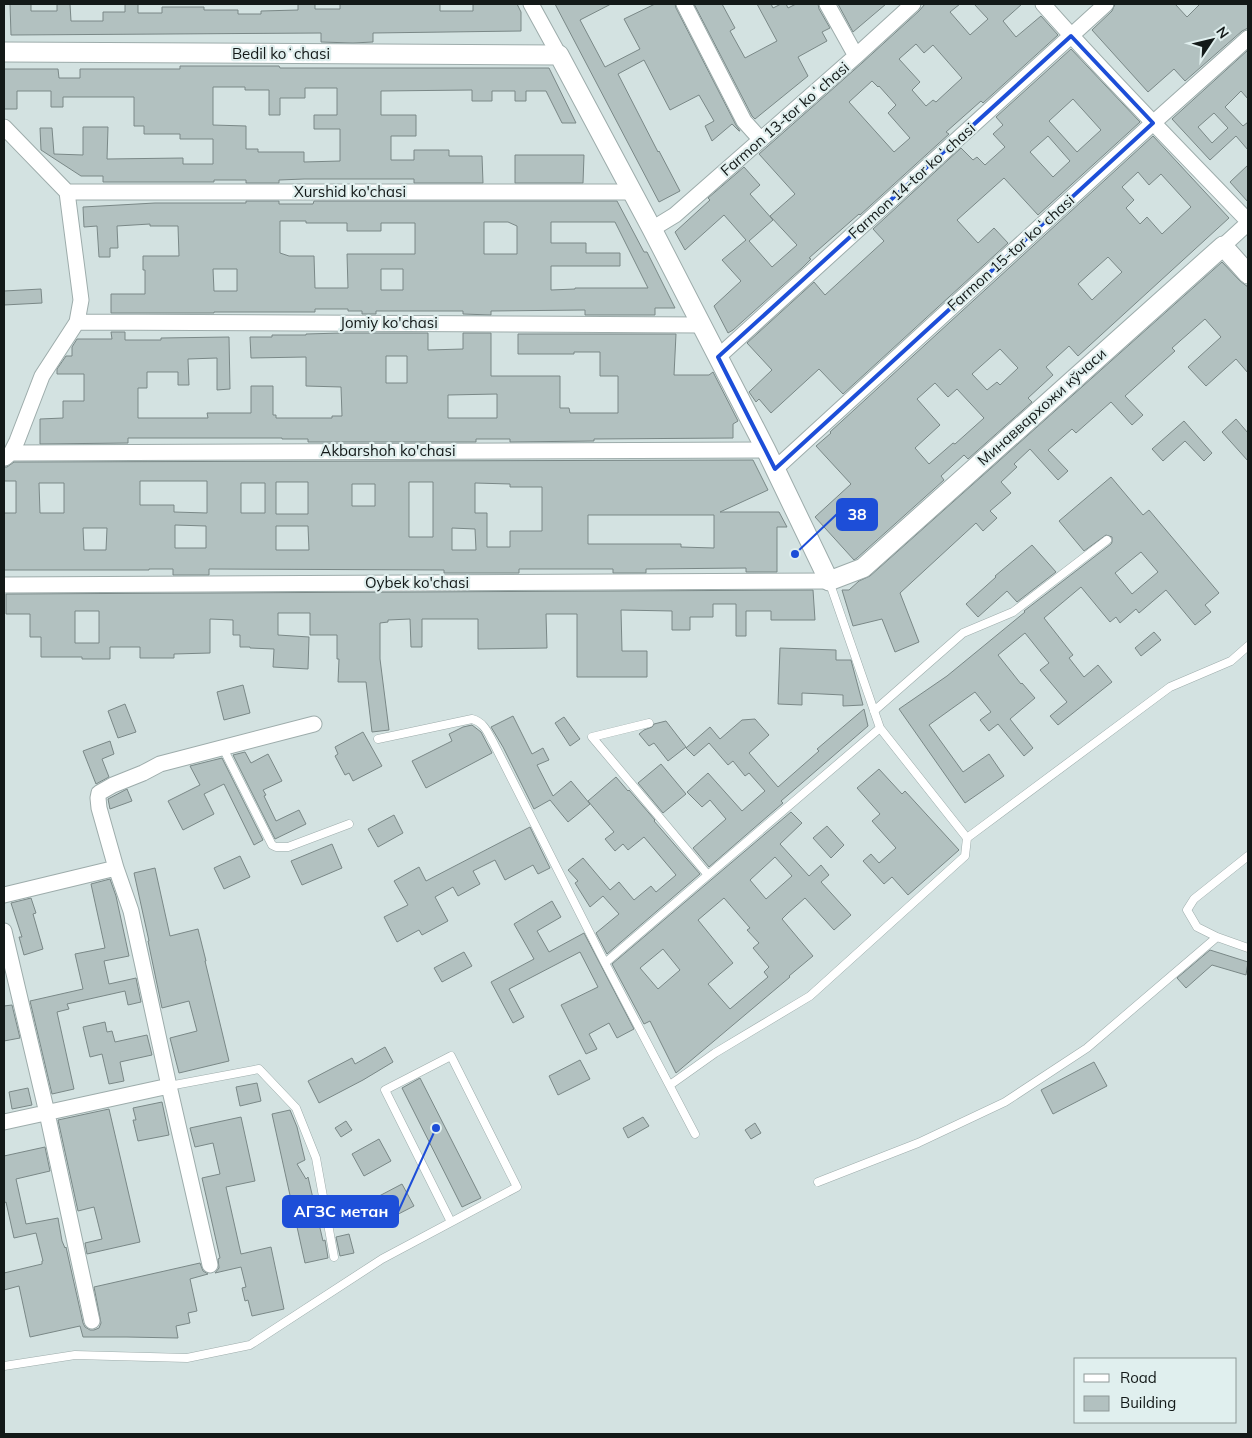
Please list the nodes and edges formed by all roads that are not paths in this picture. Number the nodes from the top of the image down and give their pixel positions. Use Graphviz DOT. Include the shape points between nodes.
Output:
graph roads {
  1 [pos="532,4"];
  2 [pos="684,4"];
  3 [pos="827,4"];
  4 [pos="913,4"];
  5 [pos="1043,4"];
  6 [pos="1106,4"];
  7 [pos="1071,36"];
  8 [pos="1248,38"];
  9 [pos="4,52"];
  10 [pos="559,55"];
  11 [pos="856,56"];
  12 [pos="1153,123"];
  13 [pos="4,127"];
  14 [pos="761,140"];
  15 [pos="67,192"];
  16 [pos="632,192"];
  17 [pos="1248,222"];
  18 [pos="652,229"];
  19 [pos="1222,246"];
  20 [pos="1248,274"];
  21 [pos="77,322"];
  22 [pos="701,324"];
  23 [pos="718,357"];
  24 [pos="766,450"];
  25 [pos="7,456"];
  26 [pos="775,469"];
  27 [pos="1107,540"];
  28 [pos="829,581"];
  29 [pos="4,585"];
  30 [pos="1248,646"];
  31 [pos="874,711"];
  32 [pos="649,723"];
  33 [pos="314,724"];
  34 [pos="880,728"];
  35 [pos="378,739"];
  36 [pos="223,748"];
  37 [pos="349,824"];
  38 [pos="966,838"];
  39 [pos="1248,856"];
  40 [pos="116,868"];
  41 [pos="708,875"];
  42 [pos="4,895"];
  43 [pos="4,931"];
  44 [pos="1217,937"];
  45 [pos="1248,948"];
  46 [pos="605,963"];
  47 [pos="670,1085"];
  48 [pos="169,1086"];
  49 [pos="47,1113"];
  50 [pos="4,1122"];
  51 [pos="695,1134"];
  52 [pos="818,1182"];
  53 [pos="451,1222"];
  54 [pos="334,1256"];
  55 [pos="210,1265"];
  56 [pos="92,1321"];
  57 [pos="4,1366"];
  1 -- 10 [label="street"];
  2 -- 14 [label="street" via="744,121"];
  3 -- 11 [label="street"];
  4 -- 11 [label="street, Farmon 13-tor koʻchasi"];
  5 -- 7 [label="street"];
  6 -- 7 [label="street, Farmon 14-tor koʻchasi"];
  7 -- 12 [label="street"];
  7 -- 23 [label="street, Farmon 14-tor koʻchasi"];
  8 -- 12 [label="street, Farmon 15-tor koʻchasi"];
  9 -- 10 [label="street, Bedil koʻchasi"];
  10 -- 16 [label="street"];
  11 -- 14 [label="street, Farmon 13-tor koʻchasi"];
  12 -- 17 [label="street"];
  12 -- 26 [label="street, Farmon 15-tor koʻchasi"];
  13 -- 15 [label="street"];
  14 -- 18 [label="street, Farmon 13-tor koʻchasi" via="675,216"];
  15 -- 16 [label="street, Xurshid ko'chasi"];
  15 -- 21 [label="street" via="81,300"];
  16 -- 18 [label="street"];
  17 -- 19 [label="street, Минаввархожи кўчаси"];
  18 -- 22 [label="street"];
  19 -- 20 [label="street"];
  19 -- 28 [label="street, Минаввархожи кўчаси" via="863,568"];
  21 -- 22 [label="street, Jomiy ko'chasi"];
  21 -- 25 [label="street" via="42,376 26,421"];
  22 -- 23 [label="street"];
  23 -- 24 [label="street"];
  24 -- 25 [label="street, Akbarshoh ko'chasi"];
  24 -- 26 [label="street"];
  26 -- 28 [label="street"];
  27 -- 31 [label="lane" via="1013,612 963,634"];
  28 -- 29 [label="street, Oybek ko'chasi"];
  28 -- 31 [label="lane"];
  30 -- 38 [label="lane" via="1231,661 1170,687"];
  31 -- 34 [label="lane"];
  32 -- 41 [label="lane" via="592,737"];
  33 -- 36 [label="street"];
  34 -- 38 [label="lane"];
  34 -- 41 [label="lane"];
  35 -- 46 [label="lane" via="472,719 480,722 491,737"];
  36 -- 37 [label="lane" via="272,845 288,848"];
  36 -- 40 [label="street" via="160,764 99,793 99,808"];
  38 -- 47 [label="lane" via="965,856 810,996 715,1053"];
  39 -- 44 [label="lane" via="1194,899 1187,910 1197,927"];
  40 -- 42 [label="street"];
  40 -- 48 [label="street" via="131,911"];
  41 -- 46 [label="lane"];
  43 -- 49 [label="street"];
  44 -- 45 [label="lane"];
  44 -- 52 [label="lane" via="1088,1048 1005,1102 918,1143"];
  46 -- 47 [label="lane"];
  47 -- 51 [label="lane"];
  48 -- 49 [label="street"];
  48 -- 54 [label="lane" via="258,1069 296,1108 316,1158"];
  48 -- 55 [label="street"];
  49 -- 50 [label="street"];
  49 -- 56 [label="street"];
  53 -- 53 [label="lane" via="517,1187 451,1056 385,1090"];
  53 -- 57 [label="lane" via="382,1259 250,1345 188,1358 75,1355"];
}
